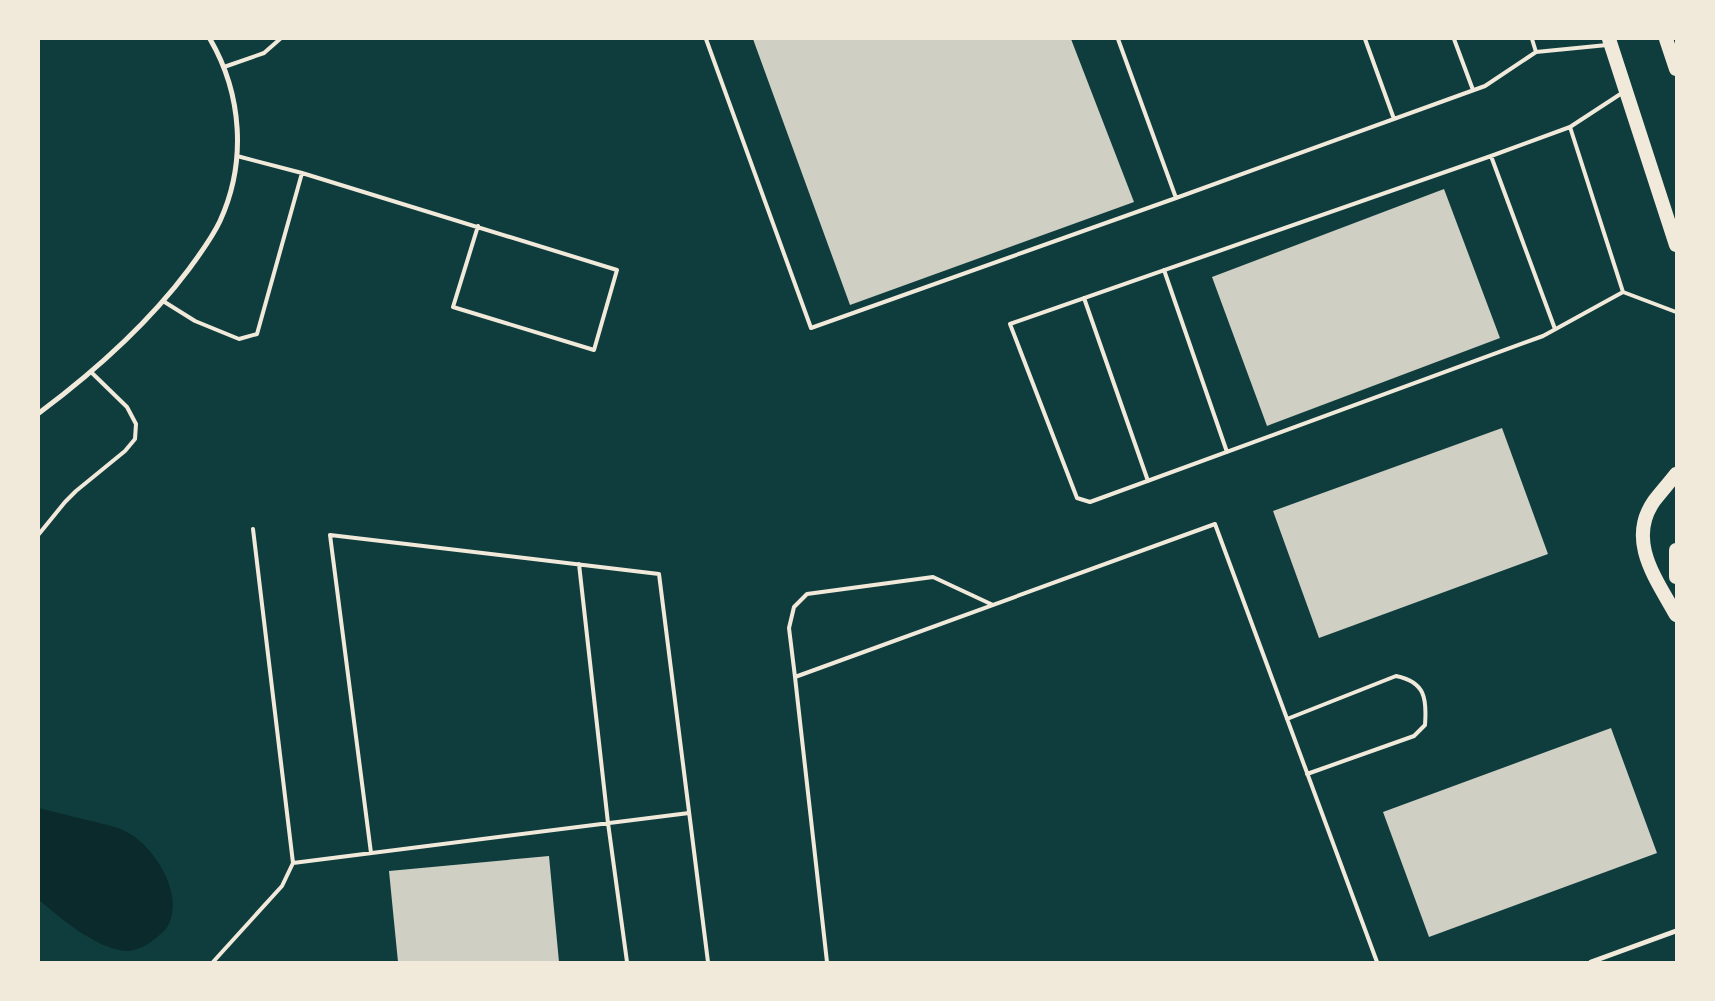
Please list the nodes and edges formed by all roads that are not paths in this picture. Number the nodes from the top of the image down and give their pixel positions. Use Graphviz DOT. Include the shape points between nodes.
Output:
graph roads {
  1 [pos="210,39"];
  2 [pos="280,39"];
  3 [pos="706,39"];
  4 [pos="1118,39"];
  5 [pos="1365,39"];
  6 [pos="1454,39"];
  7 [pos="1532,39"];
  8 [pos="1666,39"];
  9 [pos="1610,42"];
  10 [pos="1536,52"];
  11 [pos="224,67"];
  12 [pos="1676,69"];
  13 [pos="1473,90"];
  14 [pos="1626,91"];
  15 [pos="1394,119"];
  16 [pos="1570,127"];
  17 [pos="237,156"];
  18 [pos="1491,156"];
  19 [pos="302,174"];
  20 [pos="1176,198"];
  21 [pos="478,226"];
  22 [pos="1676,245"];
  23 [pos="1164,270"];
  24 [pos="1623,292"];
  25 [pos="1084,298"];
  26 [pos="163,301"];
  27 [pos="1676,312"];
  28 [pos="1554,330"];
  29 [pos="91,372"];
  30 [pos="39,413"];
  31 [pos="1227,452"];
  32 [pos="1676,474"];
  33 [pos="1148,481"];
  34 [pos="253,530"];
  35 [pos="39,534"];
  36 [pos="1676,550"];
  37 [pos="579,564"];
  38 [pos="1676,577"];
  39 [pos="993,605"];
  40 [pos="1676,615"];
  41 [pos="794,677"];
  42 [pos="1287,719"];
  43 [pos="1307,774"];
  44 [pos="689,813"];
  45 [pos="608,823"];
  46 [pos="371,853"];
  47 [pos="292,863"];
  48 [pos="1676,931"];
  49 [pos="213,962"];
  50 [pos="627,962"];
  51 [pos="708,962"];
  52 [pos="826,962"];
  53 [pos="1377,962"];
  54 [pos="1591,962"];
  1 -- 11 [label="street"];
  2 -- 11 [label="lane" via="264,53"];
  3 -- 20 [label="lane" via="811,328"];
  4 -- 20 [label="lane"];
  5 -- 15 [label="lane"];
  6 -- 13 [label="lane"];
  7 -- 10 [label="lane"];
  8 -- 12 [label="highway"];
  9 -- 10 [label="lane"];
  9 -- 14 [label="highway"];
  10 -- 13 [label="lane" via="1485,86"];
  11 -- 17 [label="street" via="237,121"];
  13 -- 15 [label="lane"];
  14 -- 16 [label="lane"];
  14 -- 22 [label="highway"];
  15 -- 20 [label="lane"];
  16 -- 18 [label="lane"];
  16 -- 24 [label="lane"];
  17 -- 19 [label="lane"];
  17 -- 26 [label="street" via="219,222 201,252"];
  18 -- 23 [label="lane"];
  18 -- 28 [label="lane"];
  19 -- 21 [label="lane"];
  19 -- 26 [label="lane" via="257,334 239,339 195,321"];
  21 -- 21 [label="lane" via="618,270 594,350 453,307"];
  23 -- 25 [label="lane"];
  23 -- 31 [label="lane"];
  24 -- 27 [label="lane"];
  24 -- 28 [label="lane"];
  25 -- 33 [label="lane"];
  25 -- 33 [label="lane" via="1010,324 1077,498 1090,502"];
  26 -- 29 [label="street"];
  28 -- 31 [label="lane"];
  29 -- 30 [label="street"];
  29 -- 35 [label="lane" via="127,407 136,424 135,439 125,451 76,490"];
  31 -- 33 [label="lane"];
  32 -- 40 [label="highway" via="1653,502 1643,534 1649,567"];
  34 -- 47 [label="lane"];
  36 -- 38 [label="highway"];
  37 -- 44 [label="lane" via="659,574"];
  37 -- 45 [label="lane"];
  37 -- 46 [label="lane" via="330,535"];
  39 -- 41 [label="lane"];
  39 -- 41 [label="lane" via="933,577 807,594 794,607 789,628"];
  39 -- 42 [label="lane" via="1215,524"];
  41 -- 52 [label="lane"];
  42 -- 43 [label="lane"];
  42 -- 43 [label="lane" via="1396,676 1410,679 1419,686 1425,700 1424,725 1414,736"];
  43 -- 53 [label="lane"];
  44 -- 45 [label="lane"];
  44 -- 51 [label="lane"];
  45 -- 46 [label="lane"];
  45 -- 50 [label="lane"];
  46 -- 47 [label="lane"];
  47 -- 49 [label="lane" via="282,886"];
  48 -- 54 [label="street"];
}
